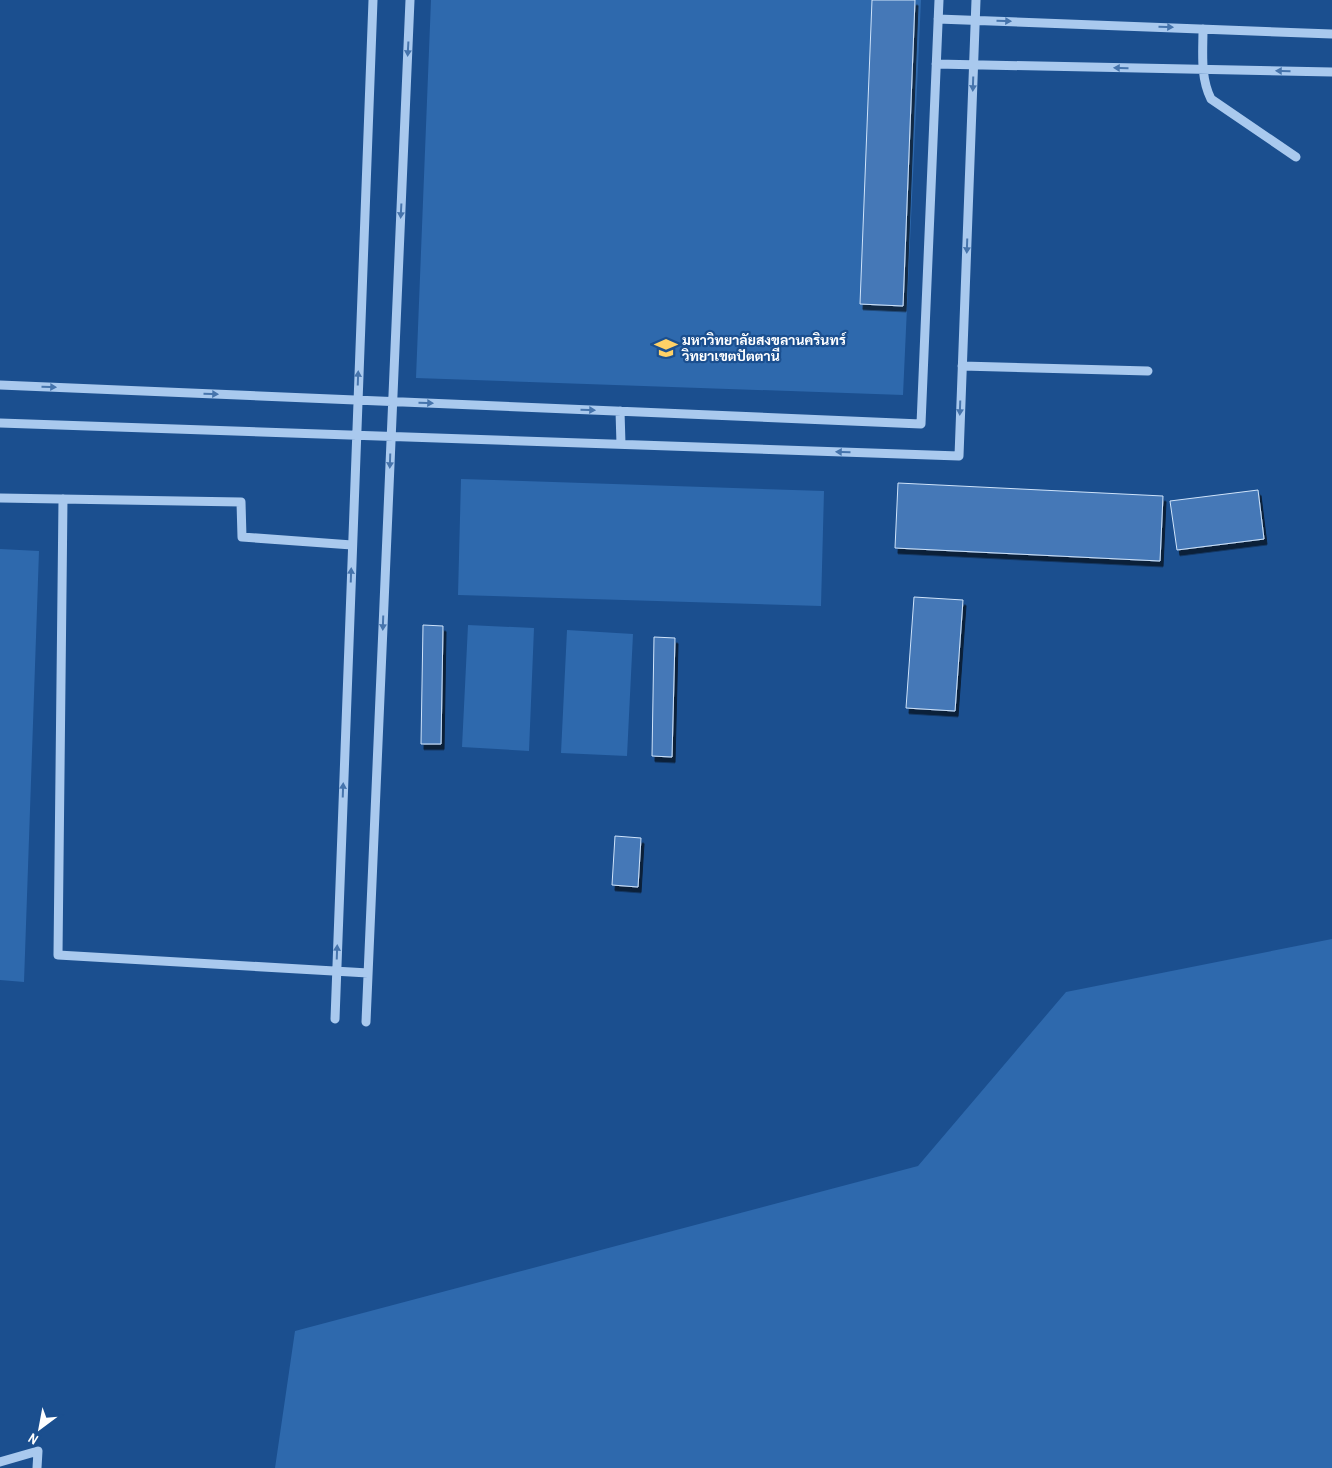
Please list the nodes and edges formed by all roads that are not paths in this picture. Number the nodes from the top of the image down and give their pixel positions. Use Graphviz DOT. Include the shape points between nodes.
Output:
graph roads {
  1 [pos="373,0"];
  2 [pos="410,0"];
  3 [pos="939,0"];
  4 [pos="976,0"];
  5 [pos="938,18"];
  6 [pos="975,20"];
  7 [pos="1203,29"];
  8 [pos="1332,34"];
  9 [pos="936,64"];
  10 [pos="974,64"];
  11 [pos="1203,69"];
  12 [pos="1332,72"];
  13 [pos="1296,157"];
  14 [pos="962,366"];
  15 [pos="1148,371"];
  16 [pos="0,385"];
  17 [pos="358,400"];
  18 [pos="392,402"];
  19 [pos="620,411"];
  20 [pos="0,423"];
  21 [pos="356,435"];
  22 [pos="391,436"];
  23 [pos="621,444"];
  24 [pos="0,498"];
  25 [pos="63,499"];
  26 [pos="352,545"];
  27 [pos="337,970"];
  28 [pos="368,973"];
  29 [pos="335,1019"];
  30 [pos="366,1022"];
  31 [pos="0,1462"];
  32 [pos="36,1468"];
  17 -- 1 [label="lane, one-way"];
  2 -- 18 [label="lane, one-way"];
  3 -- 5 [label="lane"];
  4 -- 6 [label="lane"];
  5 -- 6 [label="lane"];
  5 -- 9 [label="lane"];
  6 -- 7 [label="lane, one-way"];
  6 -- 10 [label="lane"];
  7 -- 8 [label="lane"];
  7 -- 11 [label="lane"];
  9 -- 10 [label="lane"];
  9 -- 19 [label="lane" via="921,424"];
  11 -- 10 [label="lane, one-way"];
  10 -- 14 [label="lane, one-way"];
  12 -- 11 [label="lane, one-way"];
  11 -- 13 [label="lane" via="1210,99"];
  14 -- 15 [label="lane"];
  14 -- 23 [label="lane, one-way" via="958,456"];
  16 -- 17 [label="lane, one-way"];
  17 -- 18 [label="lane"];
  17 -- 21 [label="lane"];
  18 -- 19 [label="lane, one-way"];
  18 -- 22 [label="lane"];
  19 -- 23 [label="lane"];
  20 -- 21 [label="lane"];
  21 -- 22 [label="lane"];
  21 -- 26 [label="lane"];
  22 -- 23 [label="lane"];
  22 -- 28 [label="lane, one-way"];
  24 -- 25 [label="lane"];
  25 -- 26 [label="lane" via="241,502 242,537"];
  25 -- 27 [label="lane" via="58,955"];
  27 -- 26 [label="lane, one-way"];
  27 -- 28 [label="lane"];
  27 -- 29 [label="lane"];
  28 -- 30 [label="lane"];
  31 -- 32 [label="lane" via="38,1451"];
}
